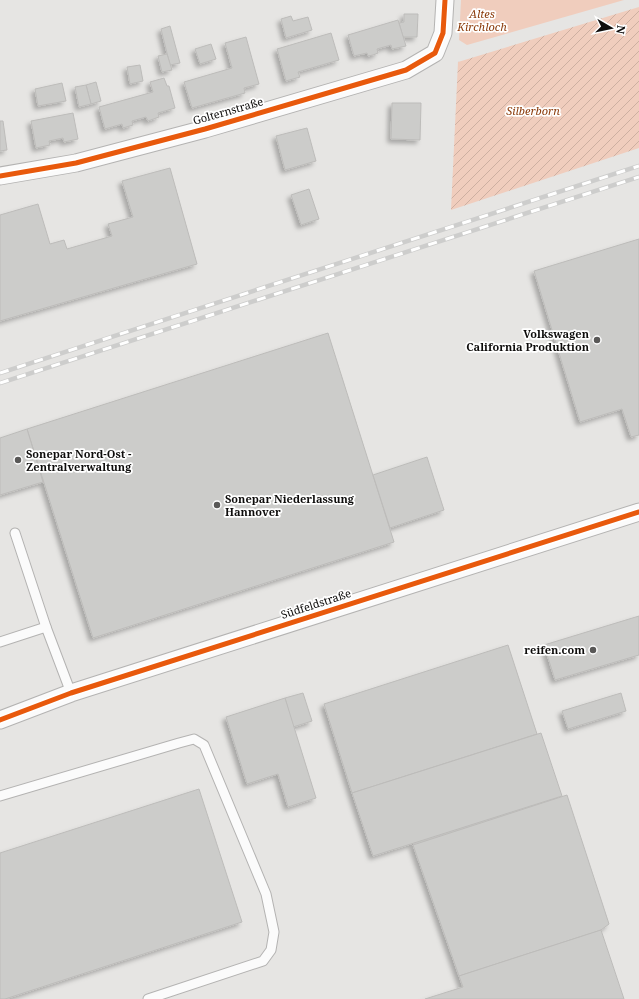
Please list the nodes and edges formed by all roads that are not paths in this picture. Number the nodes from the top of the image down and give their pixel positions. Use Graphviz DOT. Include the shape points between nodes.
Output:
graph roads {
  1 [pos="445,0"];
  2 [pos="0,176"];
  3 [pos="639,512"];
  4 [pos="15,533"];
  5 [pos="46,627"];
  6 [pos="0,642"];
  7 [pos="71,693"];
  8 [pos="0,720"];
  9 [pos="0,796"];
  10 [pos="148,999"];
  1 -- 2 [label="street, Golternstraße" via="444,33 435,53 406,70 76,164"];
  3 -- 7 [label="street, Südfeldstraße"];
  4 -- 5 [label="lane"];
  5 -- 6 [label="lane"];
  5 -- 7 [label="lane"];
  7 -- 8 [label="street, Südfeldstraße"];
  9 -- 10 [label="lane" via="179,742 194,739 204,745 266,894 274,932 271,950 263,961"];
}
